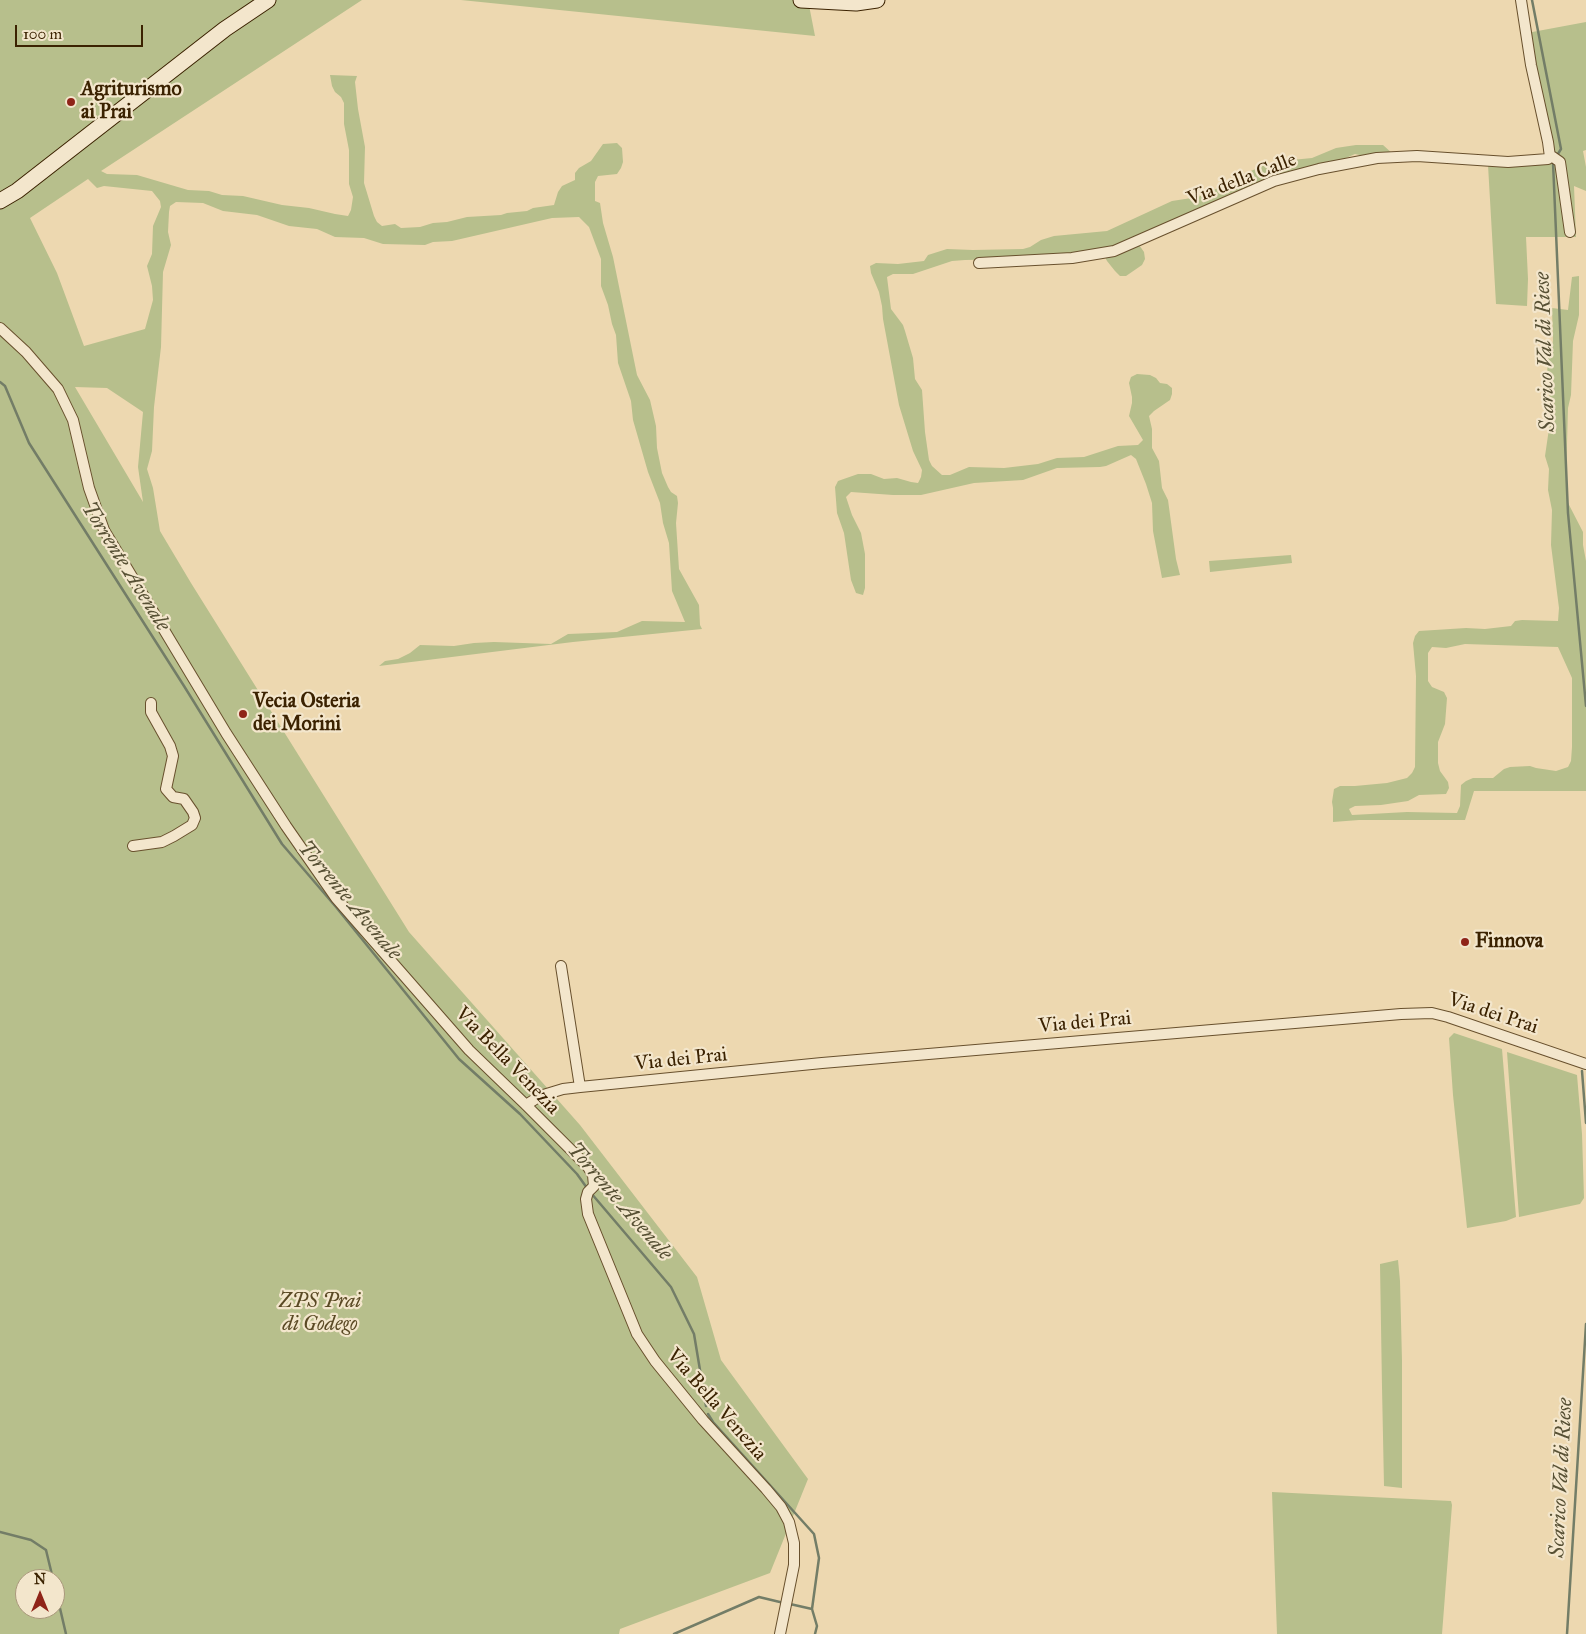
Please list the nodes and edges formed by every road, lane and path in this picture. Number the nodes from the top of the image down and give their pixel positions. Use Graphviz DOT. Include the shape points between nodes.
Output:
graph roads {
  1 [pos="268,0"];
  2 [pos="801,0"];
  3 [pos="877,0"];
  4 [pos="1521,0"];
  5 [pos="1550,155"];
  6 [pos="0,201"];
  7 [pos="1570,232"];
  8 [pos="978,263"];
  9 [pos="0,328"];
  10 [pos="151,703"];
  11 [pos="133,846"];
  12 [pos="561,966"];
  13 [pos="1586,1064"];
  14 [pos="580,1087"];
  15 [pos="526,1105"];
  16 [pos="780,1634"];
  1 -- 6 [label="main road" via="225,29"];
  2 -- 3 [label="main road" via="856,3"];
  4 -- 5 [label="street"];
  5 -- 7 [label="street" via="1560,162"];
  5 -- 8 [label="street, Via della Calle" via="1548,159 1508,162 1417,156 1377,158 1274,181 1114,251 1072,258"];
  9 -- 15 [label="street, Via Bella Venezia" via="58,389 78,437 89,488 104,530 286,826 336,898 469,1050"];
  10 -- 11 [label="street" via="151,712 173,756 166,788 173,797 184,800 195,818 192,825 162,842"];
  12 -- 14 [label="street"];
  13 -- 14 [label="street, Via dei Prai" via="1432,1013 890,1057"];
  14 -- 15 [label="street, Via dei Prai" via="540,1096"];
  15 -- 16 [label="street, Via Bella Venezia" via="593,1175 586,1205 588,1214 631,1322 644,1346 781,1507 789,1522 794,1560"];
}
